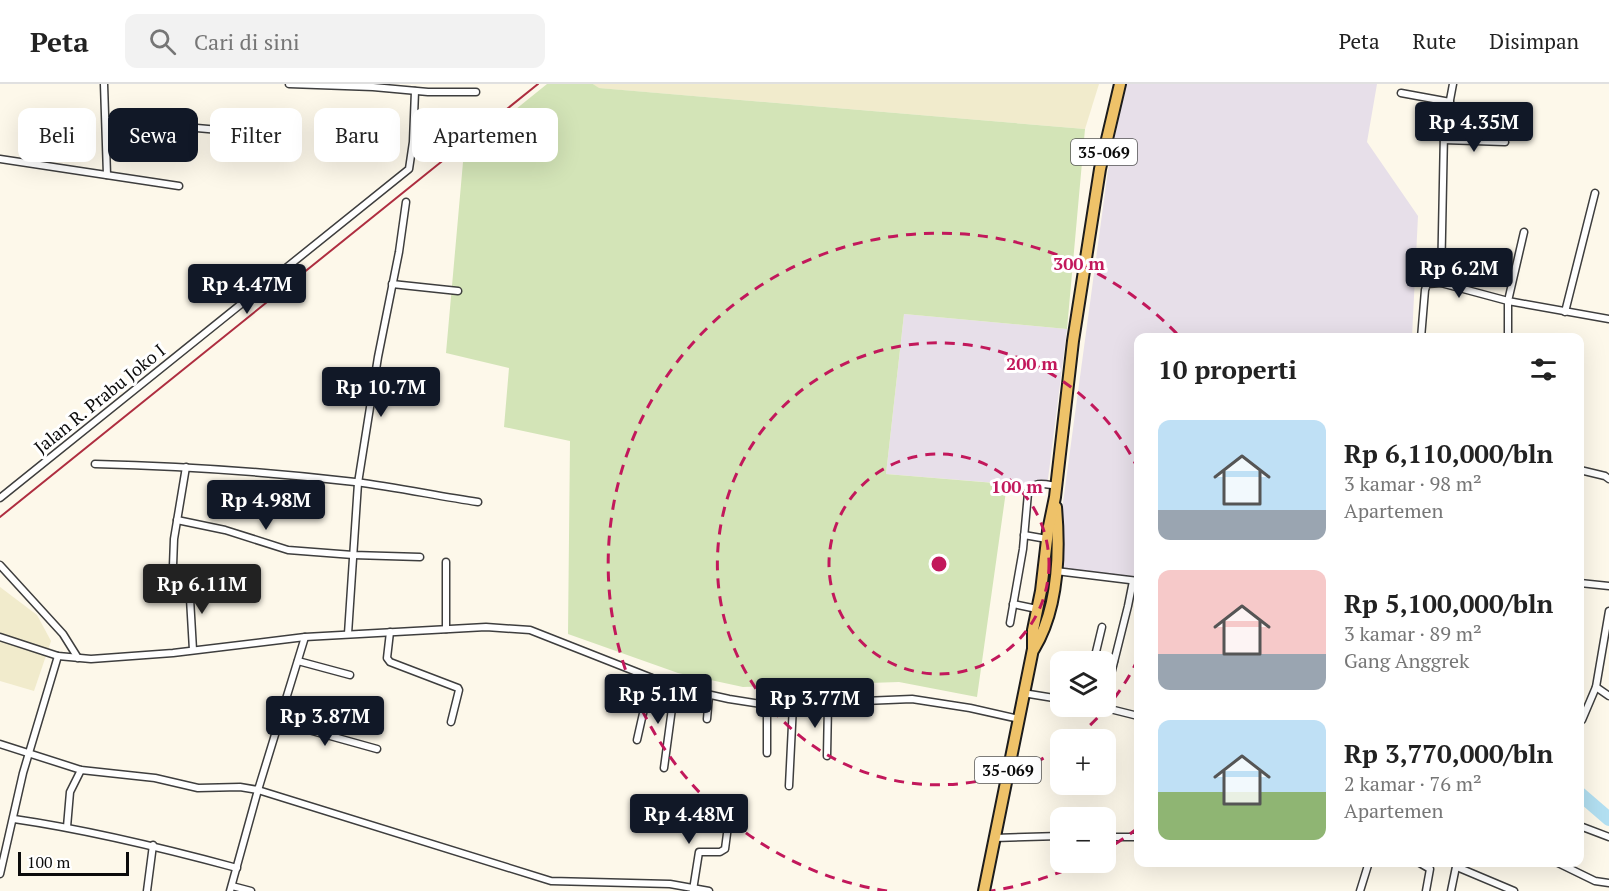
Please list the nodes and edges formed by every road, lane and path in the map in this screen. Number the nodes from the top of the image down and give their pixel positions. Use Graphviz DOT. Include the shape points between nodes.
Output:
graph roads {
  1 [pos="104,84"];
  2 [pos="289,84"];
  3 [pos="1120,84"];
  4 [pos="1453,84"];
  5 [pos="415,91"];
  6 [pos="476,93"];
  7 [pos="1401,93"];
  8 [pos="1450,102"];
  9 [pos="106,120"];
  10 [pos="210,129"];
  11 [pos="1444,140"];
  12 [pos="1505,142"];
  13 [pos="0,159"];
  14 [pos="107,175"];
  15 [pos="179,186"];
  16 [pos="1595,193"];
  17 [pos="406,202"];
  18 [pos="1524,232"];
  19 [pos="1441,283"];
  20 [pos="392,284"];
  21 [pos="458,291"];
  22 [pos="1509,301"];
  23 [pos="1565,312"];
  24 [pos="1609,319"];
  25 [pos="1421,333"];
  26 [pos="1508,333"];
  27 [pos="95,464"];
  28 [pos="186,466"];
  29 [pos="1584,471"];
  30 [pos="1609,479"];
  31 [pos="358,483"];
  32 [pos="1053,489"];
  33 [pos="0,498"];
  34 [pos="478,502"];
  35 [pos="177,520"];
  36 [pos="1027,536"];
  37 [pos="1044,538"];
  38 [pos="353,555"];
  39 [pos="420,557"];
  40 [pos="446,562"];
  41 [pos="0,565"];
  42 [pos="1055,573"];
  43 [pos="189,581"];
  44 [pos="1134,582"];
  45 [pos="1584,583"];
  46 [pos="1609,586"];
  47 [pos="172,593"];
  48 [pos="1016,605"];
  49 [pos="1034,608"];
  50 [pos="1609,611"];
  51 [pos="1010,623"];
  52 [pos="1102,627"];
  53 [pos="446,629"];
  54 [pos="348,634"];
  55 [pos="390,634"];
  56 [pos="0,637"];
  57 [pos="304,640"];
  58 [pos="1034,649"];
  59 [pos="193,650"];
  60 [pos="1096,651"];
  61 [pos="1116,654"];
  62 [pos="60,657"];
  63 [pos="75,658"];
  64 [pos="298,661"];
  65 [pos="350,675"];
  66 [pos="651,678"];
  67 [pos="675,686"];
  68 [pos="1596,687"];
  69 [pos="1023,693"];
  70 [pos="709,695"];
  71 [pos="1609,696"];
  72 [pos="1050,697"];
  73 [pos="828,704"];
  74 [pos="767,705"];
  75 [pos="793,705"];
  76 [pos="1116,711"];
  77 [pos="1134,715"];
  78 [pos="1584,715"];
  79 [pos="707,719"];
  80 [pos="1019,719"];
  81 [pos="280,722"];
  82 [pos="451,722"];
  83 [pos="637,740"];
  84 [pos="0,744"];
  85 [pos="377,749"];
  86 [pos="767,753"];
  87 [pos="29,754"];
  88 [pos="827,756"];
  89 [pos="664,768"];
  90 [pos="81,770"];
  91 [pos="789,786"];
  92 [pos="258,790"];
  93 [pos="14,819"];
  94 [pos="728,826"];
  95 [pos="67,827"];
  96 [pos="1584,828"];
  97 [pos="1050,836"];
  98 [pos="1116,837"];
  99 [pos="1134,837"];
  100 [pos="1609,837"];
  101 [pos="994,838"];
  102 [pos="153,846"];
  103 [pos="1367,867"];
  104 [pos="1427,867"];
  105 [pos="1457,867"];
  106 [pos="1461,867"];
  107 [pos="1567,867"];
  108 [pos="237,868"];
  109 [pos="0,874"];
  110 [pos="1609,883"];
  111 [pos="231,888"];
  112 [pos="693,889"];
  113 [pos="147,891"];
  114 [pos="250,891"];
  115 [pos="709,891"];
  116 [pos="984,891"];
  117 [pos="1360,891"];
  118 [pos="1426,891"];
  119 [pos="1451,891"];
  120 [pos="1514,891"];
  1 -- 9 [label="street"];
  2 -- 5 [label="street"];
  3 -- 32 [label="main road, 35-069" via="1090,232"];
  4 -- 8 [label="street"];
  5 -- 6 [label="street"];
  5 -- 33 [label="street, Jalan R. Prabu Joko I" via="409,169"];
  7 -- 8 [label="street"];
  8 -- 11 [label="street"];
  9 -- 10 [label="street"];
  9 -- 14 [label="street"];
  11 -- 12 [label="street"];
  11 -- 19 [label="street"];
  13 -- 14 [label="street"];
  14 -- 15 [label="street"];
  16 -- 23 [label="street"];
  17 -- 20 [label="street"];
  18 -- 22 [label="street"];
  19 -- 22 [label="street"];
  19 -- 25 [label="street" via="1427,284"];
  20 -- 21 [label="street"];
  20 -- 31 [label="street"];
  22 -- 23 [label="street"];
  22 -- 26 [label="street"];
  23 -- 24 [label="street"];
  27 -- 28 [label="street"];
  28 -- 31 [label="street"];
  28 -- 35 [label="street"];
  29 -- 30 [label="street"];
  31 -- 34 [label="street"];
  31 -- 38 [label="street"];
  32 -- 36 [label="street" via="1036,483 1028,493"];
  32 -- 37 [label="main road, 35-069"];
  32 -- 42 [label="main road, 35-069" via="1059,535"];
  35 -- 38 [label="street" via="288,550"];
  35 -- 47 [label="street"];
  36 -- 37 [label="street"];
  36 -- 48 [label="street"];
  37 -- 49 [label="main road, 35-069" via="1041,591"];
  38 -- 39 [label="street"];
  38 -- 54 [label="street"];
  40 -- 53 [label="street"];
  41 -- 63 [label="street" via="63,634"];
  42 -- 44 [label="street"];
  42 -- 58 [label="main road, 35-069" via="1044,631"];
  43 -- 59 [label="street"];
  44 -- 61 [label="street"];
  45 -- 46 [label="street"];
  48 -- 49 [label="street"];
  48 -- 51 [label="street"];
  49 -- 58 [label="main road, 35-069"];
  50 -- 68 [label="street"];
  52 -- 60 [label="street"];
  53 -- 55 [label="street"];
  53 -- 66 [label="street" via="530,630"];
  54 -- 55 [label="street"];
  54 -- 57 [label="street"];
  55 -- 82 [label="street" via="390,662 458,688"];
  56 -- 62 [label="street"];
  57 -- 59 [label="street"];
  57 -- 64 [label="street"];
  58 -- 69 [label="main road, 35-069"];
  59 -- 63 [label="street"];
  62 -- 63 [label="street"];
  62 -- 87 [label="street"];
  64 -- 65 [label="street"];
  64 -- 81 [label="street"];
  66 -- 67 [label="street"];
  66 -- 83 [label="street"];
  67 -- 70 [label="street"];
  67 -- 89 [label="street"];
  68 -- 71 [label="street"];
  68 -- 78 [label="street"];
  69 -- 72 [label="street"];
  69 -- 80 [label="main road, 35-069"];
  70 -- 74 [label="street"];
  70 -- 79 [label="street"];
  73 -- 75 [label="street"];
  73 -- 80 [label="street" via="912,699"];
  73 -- 88 [label="street"];
  74 -- 75 [label="street"];
  74 -- 86 [label="street"];
  75 -- 91 [label="street"];
  76 -- 77 [label="street"];
  80 -- 101 [label="main road, 35-069"];
  81 -- 85 [label="street"];
  81 -- 92 [label="street"];
  84 -- 87 [label="street"];
  87 -- 90 [label="street"];
  87 -- 93 [label="street"];
  90 -- 92 [label="street" via="155,778 198,788"];
  90 -- 95 [label="street" via="70,792"];
  92 -- 108 [label="street"];
  92 -- 112 [label="street" via="551,881 640,882"];
  93 -- 95 [label="street"];
  93 -- 109 [label="street"];
  94 -- 112 [label="street" via="725,849 699,852"];
  95 -- 102 [label="street"];
  96 -- 100 [label="street"];
  97 -- 101 [label="street"];
  98 -- 99 [label="street"];
  101 -- 116 [label="main road, 35-069"];
  102 -- 108 [label="street"];
  102 -- 113 [label="street"];
  103 -- 117 [label="street"];
  104 -- 118 [label="street" via="1430,869"];
  105 -- 119 [label="street"];
  106 -- 120 [label="street"];
  107 -- 110 [label="street" via="1595,881"];
  108 -- 111 [label="street"];
  111 -- 114 [label="street"];
  112 -- 115 [label="street"];
}
